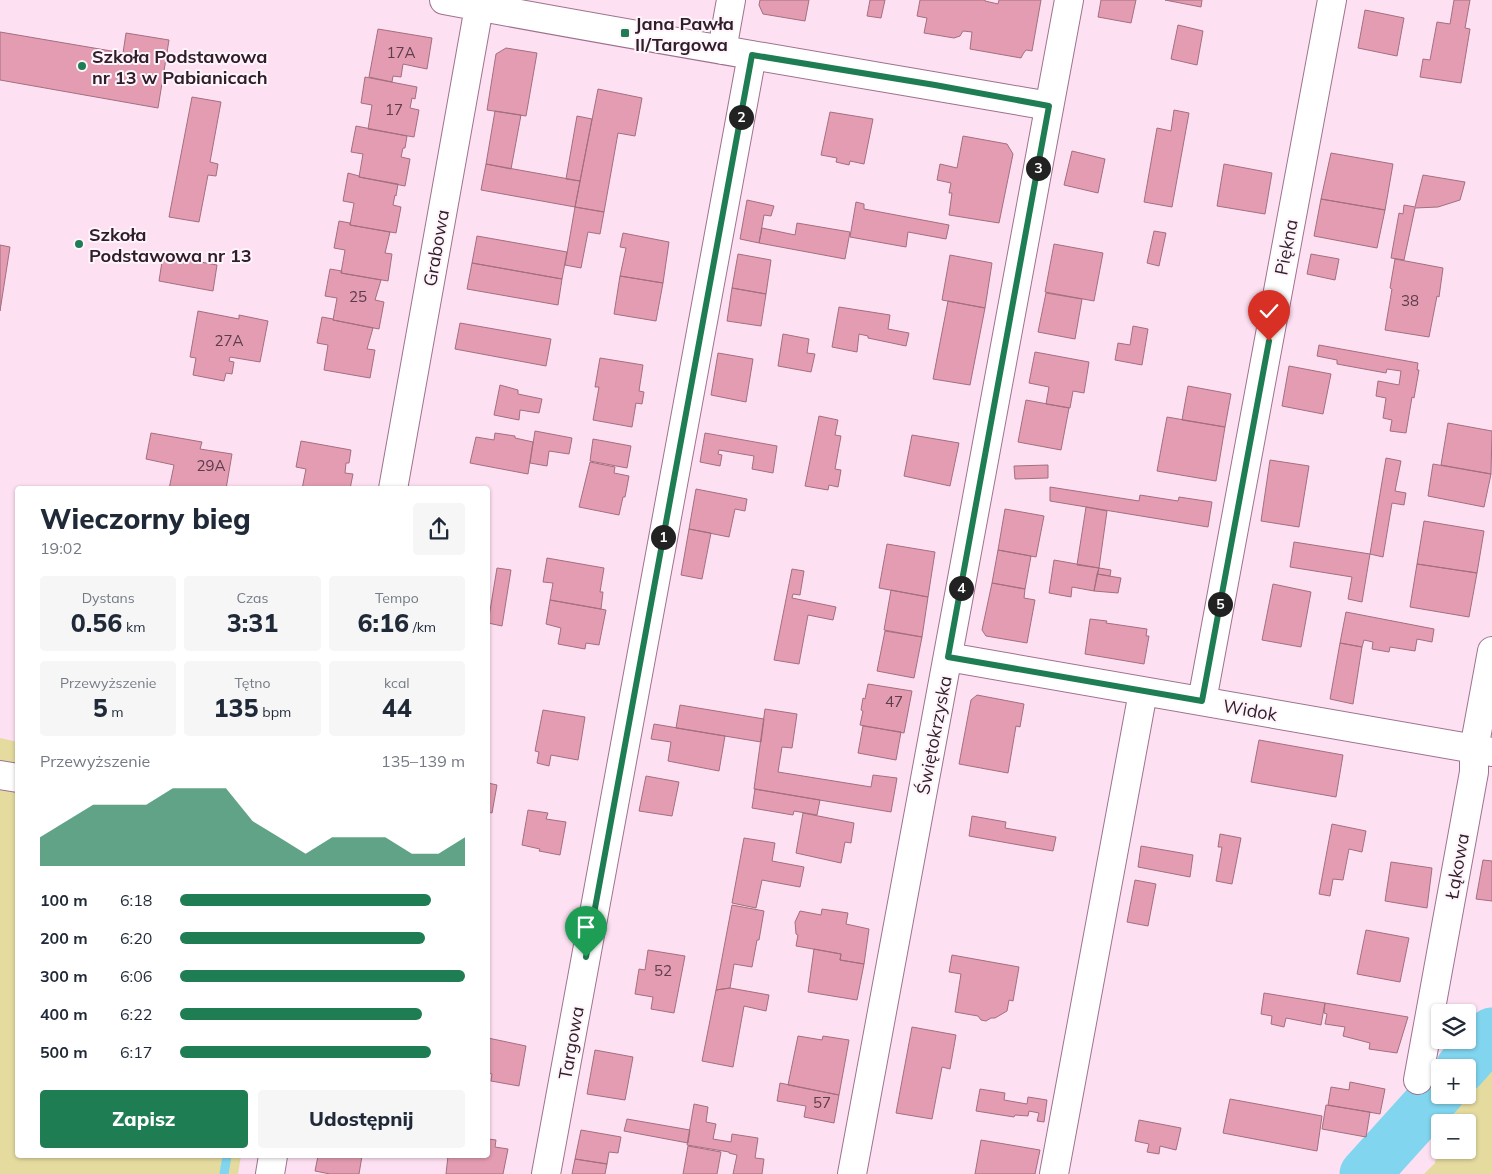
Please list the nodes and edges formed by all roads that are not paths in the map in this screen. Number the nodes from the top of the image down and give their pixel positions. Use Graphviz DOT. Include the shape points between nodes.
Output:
graph roads {
  1 [pos="444,0"];
  2 [pos="731,0"];
  3 [pos="1069,0"];
  4 [pos="1332,0"];
  5 [pos="479,7"];
  6 [pos="722,50"];
  7 [pos="752,55"];
  8 [pos="1049,106"];
  9 [pos="394,486"];
  10 [pos="1492,651"];
  11 [pos="948,657"];
  12 [pos="1143,692"];
  13 [pos="1202,701"];
  14 [pos="1483,751"];
  15 [pos="0,775"];
  16 [pos="15,778"];
  17 [pos="1418,1080"];
  18 [pos="273,1158"];
  19 [pos="270,1174"];
  20 [pos="546,1174"];
  21 [pos="852,1174"];
  22 [pos="1054,1174"];
  1 -- 5 [label="street"];
  2 -- 6 [label="street"];
  3 -- 8 [label="street, Świętokrzyska"];
  4 -- 13 [label="street, Piękna"];
  5 -- 6 [label="street"];
  5 -- 9 [label="street, Grabowa"];
  6 -- 7 [label="street"];
  7 -- 8 [label="street"];
  7 -- 20 [label="street, Targowa"];
  8 -- 11 [label="street, Świętokrzyska"];
  10 -- 14 [label="street, Łąkowa"];
  11 -- 12 [label="street, Widok"];
  11 -- 21 [label="street, Świętokrzyska"];
  12 -- 13 [label="street, Widok"];
  12 -- 22 [label="street"];
  13 -- 14 [label="street, Widok"];
  14 -- 17 [label="street, Łąkowa" via="1474,772"];
  15 -- 16 [label="street"];
  18 -- 19 [label="street"];
}
